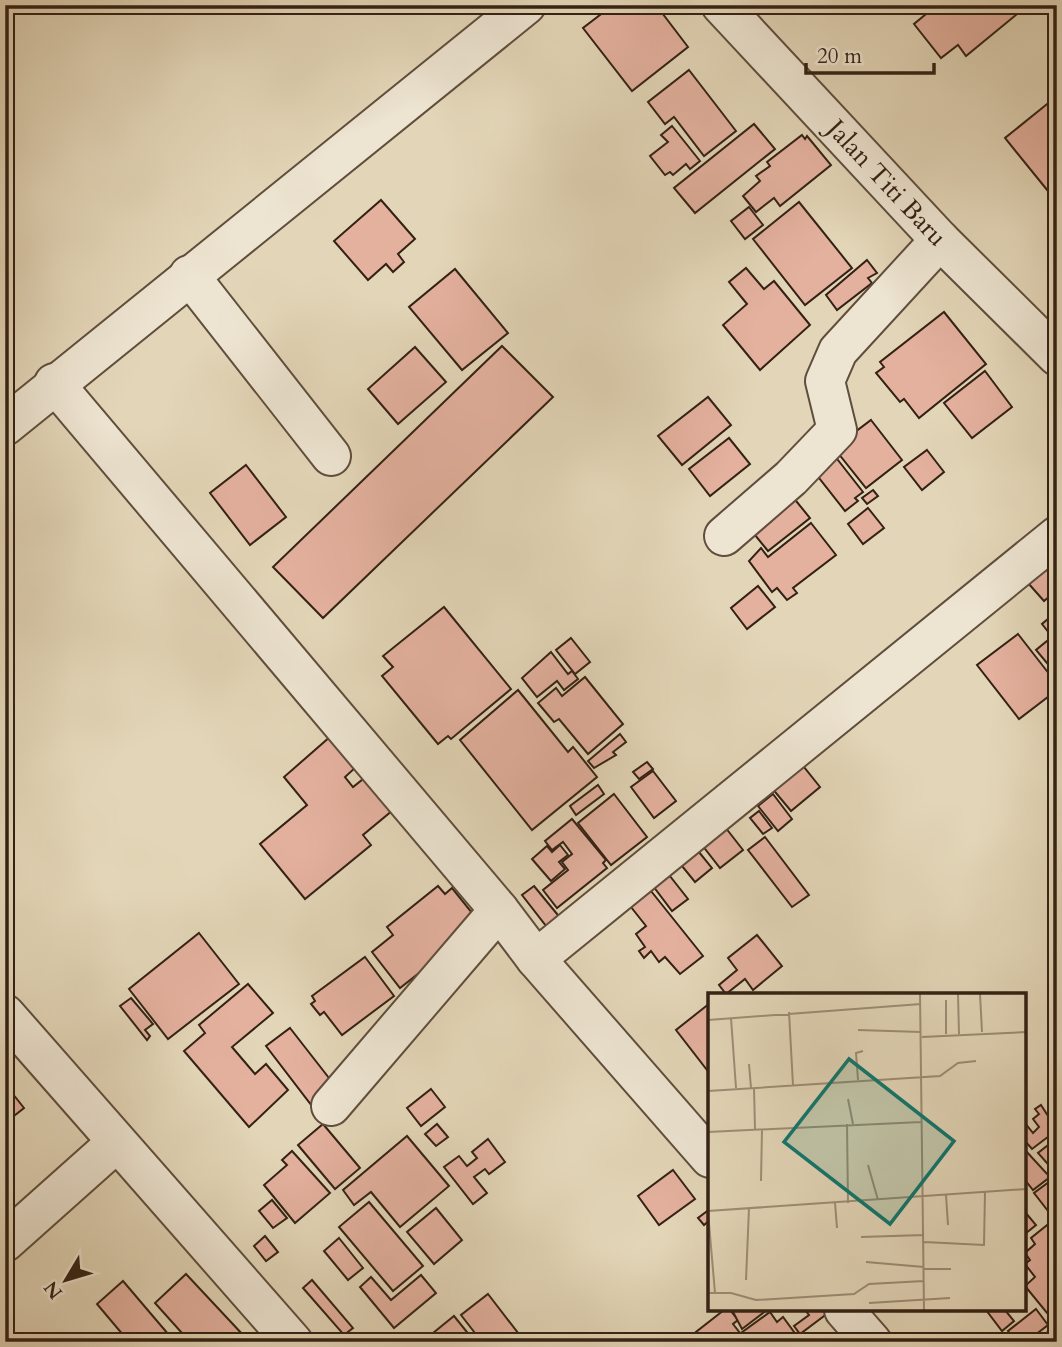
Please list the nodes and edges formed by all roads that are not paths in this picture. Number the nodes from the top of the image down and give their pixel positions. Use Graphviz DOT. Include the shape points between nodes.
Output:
graph roads {
  1 [pos="526,5"];
  2 [pos="721,5"];
  3 [pos="940,240"];
  4 [pos="189,275"];
  5 [pos="1057,356"];
  6 [pos="54,383"];
  7 [pos="5,426"];
  8 [pos="331,456"];
  9 [pos="724,536"];
  10 [pos="1057,536"];
  11 [pos="499,910"];
  12 [pos="536,959"];
  13 [pos="5,1014"];
  14 [pos="331,1106"];
  15 [pos="116,1143"];
  16 [pos="708,1156"];
  17 [pos="5,1242"];
  18 [pos="846,1312"];
  19 [pos="293,1342"];
  20 [pos="872,1342"];
  1 -- 4 [label="street"];
  2 -- 3 [label="street, Jalan Titi Baru"];
  3 -- 5 [label="street, Jalan Titi Baru"];
  3 -- 9 [label="street" via="838,351 825,381 837,430 791,478"];
  4 -- 6 [label="street"];
  4 -- 8 [label="street"];
  6 -- 7 [label="street"];
  6 -- 11 [label="street"];
  10 -- 12 [label="street"];
  11 -- 12 [label="street"];
  11 -- 14 [label="street"];
  12 -- 16 [label="street"];
  13 -- 15 [label="street"];
  15 -- 17 [label="street"];
  15 -- 19 [label="street"];
  18 -- 20 [label="street"];
}
